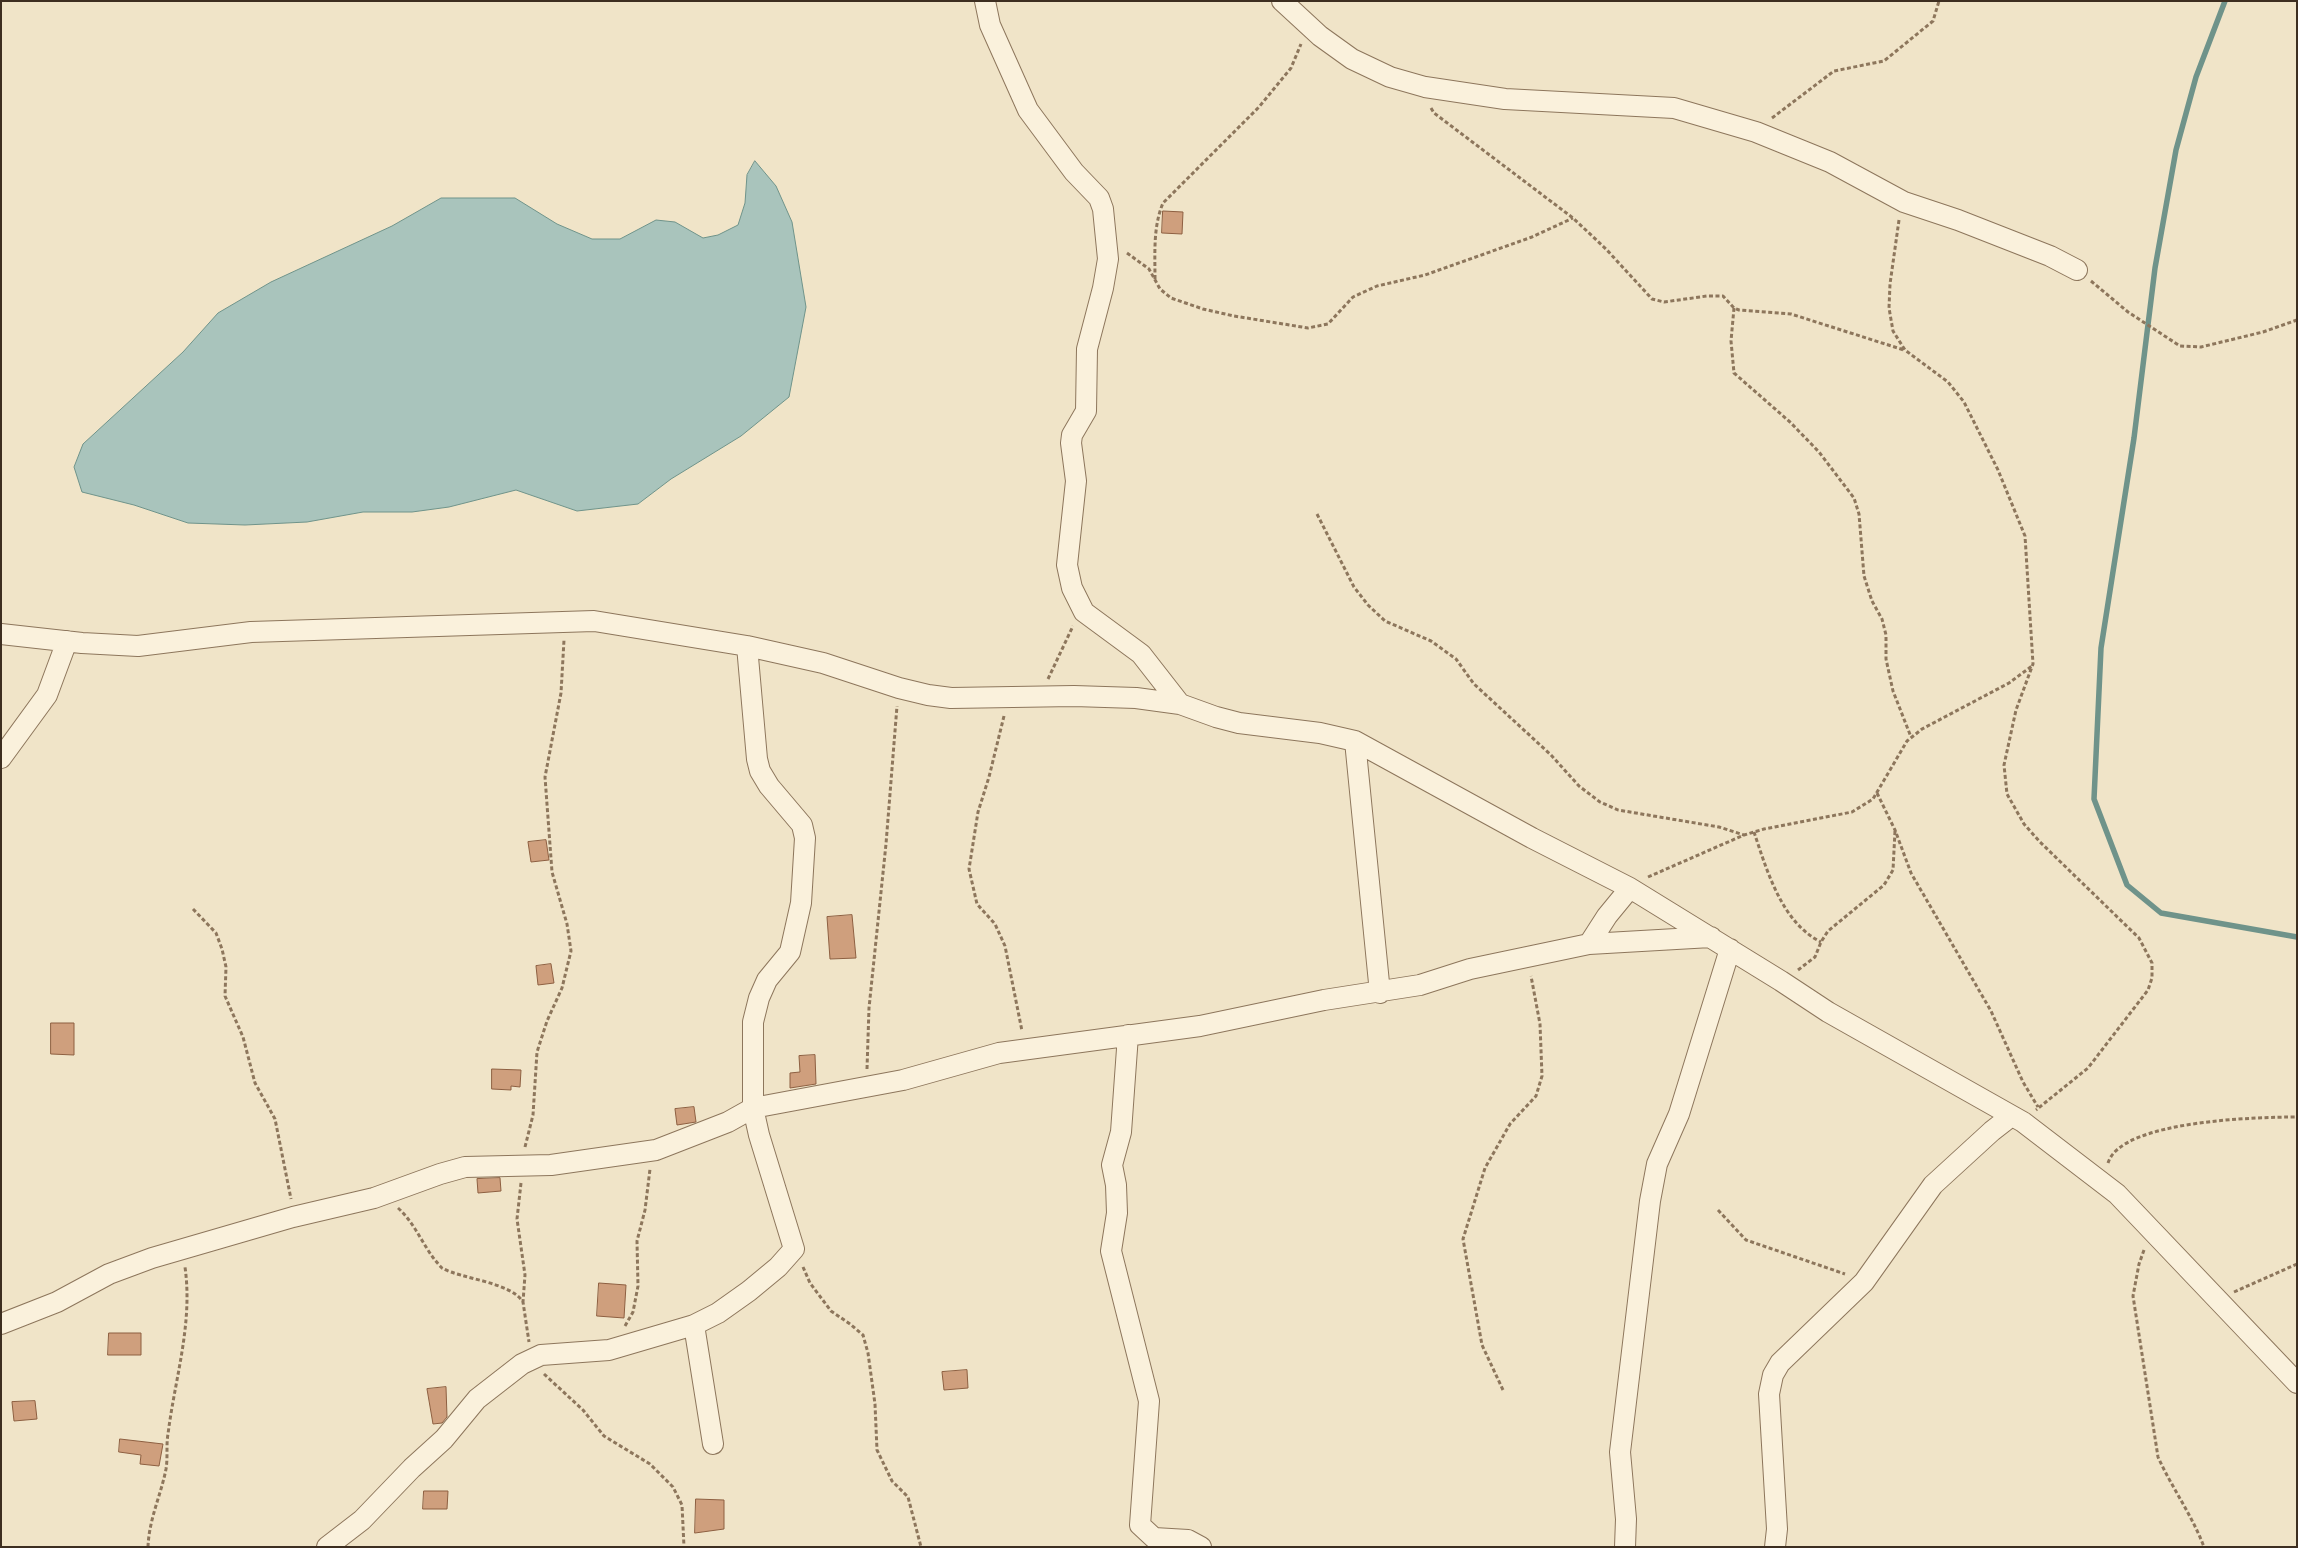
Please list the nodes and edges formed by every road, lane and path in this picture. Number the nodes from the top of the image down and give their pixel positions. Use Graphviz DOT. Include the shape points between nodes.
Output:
graph roads {
  1 [pos="985,1"];
  2 [pos="1282,1"];
  3 [pos="1939,1"];
  4 [pos="1306,22"];
  5 [pos="1415,84"];
  6 [pos="1756,132"];
  7 [pos="1904,202"];
  8 [pos="1573,218"];
  9 [pos="1107,237"];
  10 [pos="2077,270"];
  11 [pos="1155,280"];
  12 [pos="1734,308"];
  13 [pos="2297,320"];
  14 [pos="1905,350"];
  15 [pos="1317,514"];
  16 [pos="1080,605"];
  17 [pos="566,622"];
  18 [pos="1,634"];
  19 [pos="67,641"];
  20 [pos="747,646"];
  21 [pos="2033,664"];
  22 [pos="899,688"];
  23 [pos="1039,697"];
  24 [pos="1008,698"];
  25 [pos="1180,704"];
  26 [pos="1911,738"];
  27 [pos="1355,741"];
  28 [pos="1,758"];
  29 [pos="1877,792"];
  30 [pos="1895,830"];
  31 [pos="1754,832"];
  32 [pos="1744,835"];
  33 [pos="1630,888"];
  34 [pos="193,909"];
  35 [pos="1711,937"];
  36 [pos="1821,942"];
  37 [pos="1589,944"];
  38 [pos="1730,949"];
  39 [pos="1516,959"];
  40 [pos="1781,981"];
  41 [pos="1380,992"];
  42 [pos="1128,1035"];
  43 [pos="1024,1049"];
  44 [pos="862,1088"];
  45 [pos="2038,1107"];
  46 [pos="753,1108"];
  47 [pos="2297,1118"];
  48 [pos="2017,1120"];
  49 [pos="656,1150"];
  50 [pos="522,1166"];
  51 [pos="2102,1183"];
  52 [pos="374,1198"];
  53 [pos="1718,1210"];
  54 [pos="293,1217"];
  55 [pos="2152,1231"];
  56 [pos="182,1249"];
  57 [pos="794,1249"];
  58 [pos="2297,1264"];
  59 [pos="1864,1282"];
  60 [pos="2218,1300"];
  61 [pos="522,1302"];
  62 [pos="1,1324"];
  63 [pos="694,1325"];
  64 [pos="610,1350"];
  65 [pos="534,1358"];
  66 [pos="2297,1383"];
  67 [pos="1503,1390"];
  68 [pos="713,1444"];
  69 [pos="148,1547"];
  70 [pos="327,1547"];
  71 [pos="684,1547"];
  72 [pos="921,1547"];
  73 [pos="1201,1547"];
  74 [pos="1625,1547"];
  75 [pos="1775,1547"];
  76 [pos="2204,1547"];
  1 -- 9 [label="street" via="990,25 1028,110 1074,172 1099,198"];
  2 -- 4 [label="street"];
  3 -- 6 [label="path" via="1933,21 1884,61 1834,71 1796,97"];
  4 -- 5 [label="street" via="1352,59 1390,77"];
  4 -- 11 [label="path" via="1291,68 1237,131 1164,203 1155,237"];
  5 -- 6 [label="street" via="1513,100 1674,108"];
  5 -- 8 [label="path" via="1434,113"];
  6 -- 7 [label="street" via="1830,162"];
  7 -- 10 [label="street" via="2050,256"];
  7 -- 14 [label="path" via="1893,258 1889,308 1893,330"];
  8 -- 11 [label="path" via="1532,237 1432,272 1377,286 1353,297 1328,324 1308,328 1234,316 1187,304 1171,298"];
  8 -- 12 [label="path" via="1652,299 1664,302 1717,295 1723,296"];
  9 -- 11 [label="path" via="1149,269"];
  9 -- 16 [label="street" via="1108,259 1103,288 1087,349 1086,411 1071,443 1076,481 1067,565"];
  10 -- 13 [label="path" via="2128,312 2180,346 2201,347"];
  12 -- 14 [label="path" via="1791,314"];
  12 -- 26 [label="path" via="1731,341 1734,373 1819,452 1854,498 1859,514 1864,576 1882,619 1893,691"];
  14 -- 21 [label="path" via="1948,382 1964,402 1998,470 2024,536"];
  15 -- 32 [label="path" via="1354,587 1368,605 1385,621 1431,641 1456,659 1474,684 1600,802 1618,810 1719,827"];
  16 -- 23 [label="path"];
  16 -- 25 [label="street" via="1095,622 1141,654"];
  17 -- 19 [label="street" via="251,632 138,646"];
  17 -- 20 [label="street" via="594,621"];
  17 -- 50 [label="path" via="561,693 545,777 552,872 571,951 562,988 546,1021 537,1052 533,1115"];
  18 -- 19 [label="street"];
  19 -- 28 [label="street" via="47,695"];
  20 -- 22 [label="street" via="823,663"];
  20 -- 46 [label="street" via="760,771 802,825 805,851 801,903 790,952 768,980 755,1011"];
  21 -- 26 [label="path" via="2010,683 1922,729"];
  21 -- 45 [label="path" via="2016,710 2004,765 2007,794 2024,824 2138,938 2152,963 2148,990 2088,1068"];
  22 -- 24 [label="street" via="951,698"];
  22 -- 44 [label="path" via="869,1008 867,1073"];
  23 -- 24 [label="street"];
  23 -- 25 [label="street" via="1107,697"];
  24 -- 43 [label="path" via="978,812 969,869 978,904 994,924 1005,946"];
  25 -- 27 [label="street" via="1239,723 1320,733"];
  26 -- 29 [label="path"];
  27 -- 33 [label="street"];
  27 -- 41 [label="street"];
  29 -- 30 [label="path"];
  29 -- 31 [label="path" via="1852,812"];
  30 -- 36 [label="path" via="1893,870 1884,884 1828,932"];
  30 -- 45 [label="path" via="1911,873 1991,1011"];
  31 -- 32 [label="path"];
  31 -- 36 [label="path" via="1775,888 1805,934"];
  32 -- 33 [label="path"];
  33 -- 35 [label="street"];
  33 -- 37 [label="street"];
  34 -- 54 [label="path" via="216,933 222,949 226,967 225,996 241,1031 255,1083 275,1119"];
  35 -- 37 [label="street"];
  35 -- 38 [label="street"];
  36 -- 40 [label="path" via="1813,959"];
  37 -- 39 [label="street"];
  38 -- 40 [label="street"];
  38 -- 74 [label="street" via="1679,1114 1657,1164 1652,1192 1620,1452"];
  39 -- 41 [label="street" via="1420,985"];
  39 -- 67 [label="path" via="1525,965 1532,978 1540,1024 1542,1076 1536,1096 1510,1124 1485,1168 1463,1239 1482,1345"];
  40 -- 48 [label="street" via="1828,1012"];
  41 -- 42 [label="street" via="1324,1000 1200,1026"];
  42 -- 43 [label="street"];
  42 -- 73 [label="street" via="1121,1132 1112,1165 1116,1212 1110,1251 1149,1401 1140,1525 1154,1538 1188,1540"];
  43 -- 44 [label="street"];
  44 -- 46 [label="street"];
  45 -- 48 [label="path"];
  46 -- 49 [label="street"];
  46 -- 57 [label="street"];
  47 -- 51 [label="path" via="2216,1120 2149,1134 2124,1144 2110,1157"];
  48 -- 51 [label="street"];
  48 -- 59 [label="street" via="1992,1131 1933,1185"];
  49 -- 50 [label="street"];
  49 -- 64 [label="path" via="637,1241 638,1286 633,1312"];
  50 -- 52 [label="street" via="465,1167"];
  50 -- 61 [label="path" via="518,1219 524,1268"];
  51 -- 55 [label="street"];
  52 -- 54 [label="street"];
  52 -- 61 [label="path" via="398,1208 409,1218 442,1268 504,1290"];
  53 -- 59 [label="path" via="1746,1240"];
  54 -- 56 [label="street"];
  55 -- 60 [label="street"];
  55 -- 76 [label="path" via="2139,1264 2133,1296 2153,1428 2158,1457"];
  56 -- 62 [label="street" via="109,1274 57,1302"];
  56 -- 69 [label="path" via="187,1284 184,1347 168,1436 166,1468 148,1532"];
  57 -- 63 [label="street" via="749,1291"];
  57 -- 72 [label="path" via="810,1283 831,1311 863,1336 875,1404 877,1450 892,1481 908,1497"];
  58 -- 60 [label="path"];
  59 -- 75 [label="street" via="1780,1363 1773,1375 1769,1416 1777,1529"];
  60 -- 66 [label="street"];
  61 -- 65 [label="path"];
  63 -- 64 [label="street"];
  63 -- 68 [label="street"];
  64 -- 65 [label="street"];
  65 -- 70 [label="street" via="477,1399 444,1439 362,1520"];
  65 -- 71 [label="path" via="543,1373 583,1410 604,1436 650,1464 673,1487 682,1505"];
}
